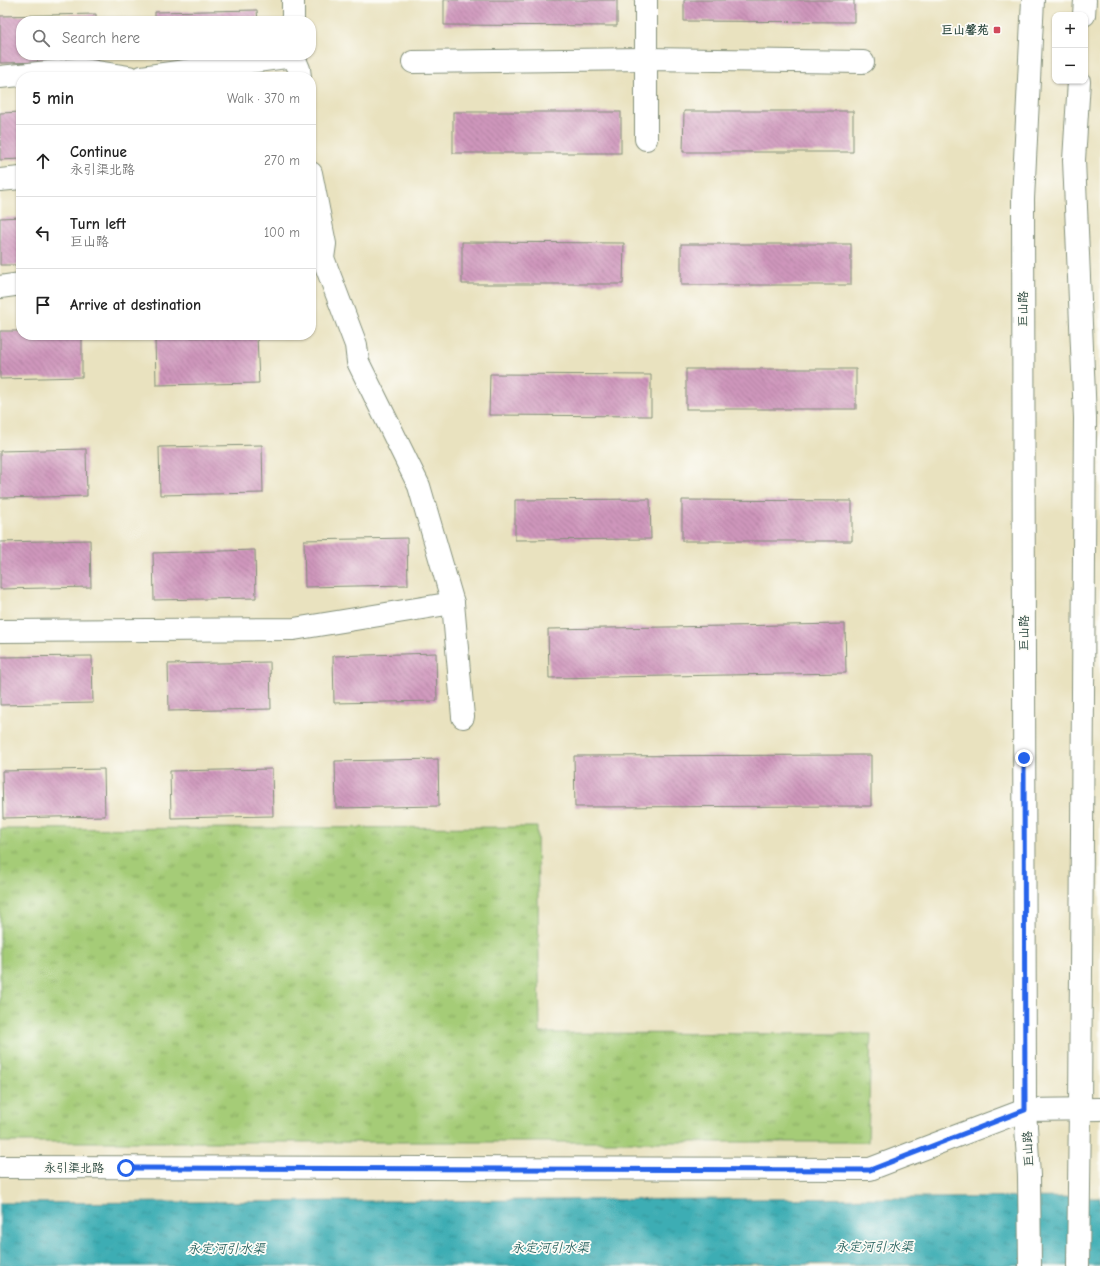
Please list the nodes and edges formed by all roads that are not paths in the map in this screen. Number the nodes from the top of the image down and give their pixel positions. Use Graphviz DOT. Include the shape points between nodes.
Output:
graph roads {
  1 [pos="293,0"];
  2 [pos="646,0"];
  3 [pos="1033,0"];
  4 [pos="1085,0"];
  5 [pos="1084,12"];
  6 [pos="293,16"];
  7 [pos="646,59"];
  8 [pos="264,60"];
  9 [pos="295,60"];
  10 [pos="413,62"];
  11 [pos="863,62"];
  12 [pos="43,72"];
  13 [pos="101,72"];
  14 [pos="178,72"];
  15 [pos="300,72"];
  16 [pos="16,75"];
  17 [pos="0,77"];
  18 [pos="1079,84"];
  19 [pos="646,139"];
  20 [pos="16,178"];
  21 [pos="0,180"];
  22 [pos="316,198"];
  23 [pos="317,259"];
  24 [pos="16,285"];
  25 [pos="0,287"];
  26 [pos="453,603"];
  27 [pos="0,631"];
  28 [pos="463,717"];
  29 [pos="1090,1109"];
  30 [pos="1025,1110"];
  31 [pos="0,1167"];
  32 [pos="1030,1266"];
  33 [pos="1078,1266"];
  1 -- 6 [label="street"];
  2 -- 7 [label="street"];
  3 -- 30 [label="street, 巨山路" via="1023,199"];
  4 -- 5 [label="street"];
  7 -- 10 [label="street"];
  7 -- 11 [label="street"];
  7 -- 19 [label="street"];
  8 -- 14 [label="street"];
  9 -- 15 [label="street"];
  12 -- 13 [label="street" via="78,68"];
  16 -- 17 [label="street"];
  18 -- 29 [label="street" via="1074,160 1085,418"];
  20 -- 21 [label="street"];
  22 -- 23 [label="street" via="325,244"];
  23 -- 26 [label="street" via="356,345 358,362 419,486"];
  24 -- 25 [label="street"];
  26 -- 27 [label="street" via="294,629"];
  26 -- 28 [label="street"];
  29 -- 30 [label="street"];
  29 -- 33 [label="street" via="1079,1176"];
  30 -- 31 [label="street, 永引渠北路" via="870,1170"];
  30 -- 32 [label="street, 巨山路"];
}
